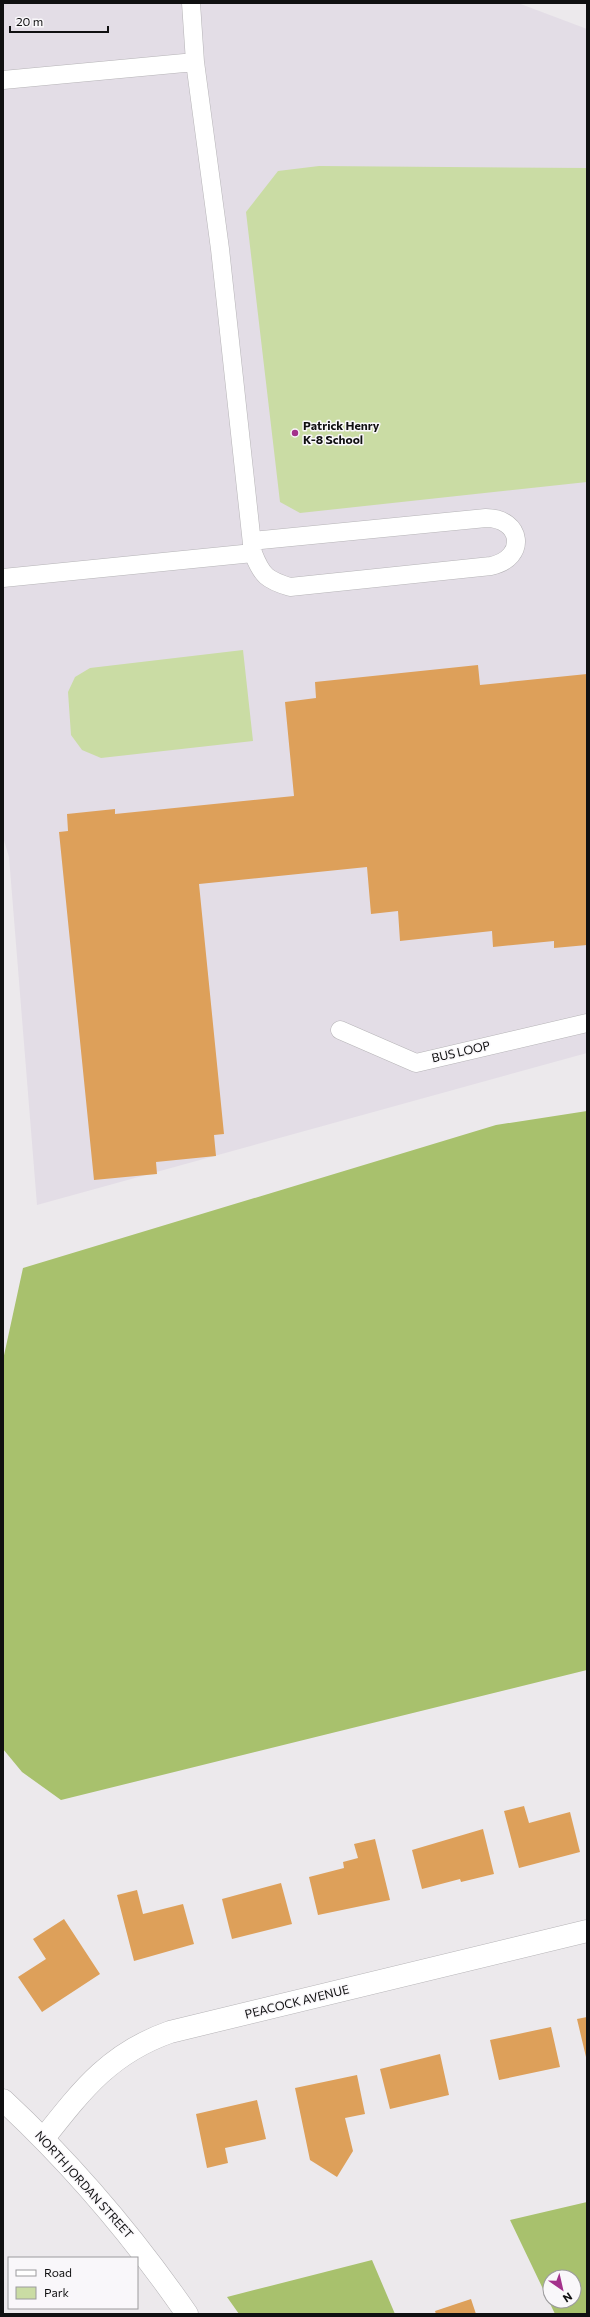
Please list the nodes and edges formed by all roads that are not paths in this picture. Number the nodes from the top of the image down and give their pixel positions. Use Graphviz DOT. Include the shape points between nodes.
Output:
graph roads {
  1 [pos="191,3"];
  2 [pos="196,62"];
  3 [pos="3,80"];
  4 [pos="253,547"];
  5 [pos="3,578"];
  6 [pos="587,1023"];
  7 [pos="340,1030"];
  8 [pos="587,1930"];
  9 [pos="3,2100"];
  10 [pos="44,2138"];
  11 [pos="187,2314"];
  1 -- 2 [label="lane"];
  2 -- 3 [label="lane"];
  2 -- 4 [label="lane" via="220,249"];
  4 -- 4 [label="lane" via="265,577 290,587 502,564 516,551 516,540 514,530 508,524 498,518 486,518"];
  4 -- 5 [label="lane"];
  6 -- 7 [label="lane, BUS LOOP" via="416,1063"];
  8 -- 10 [label="street, PEACOCK AVENUE" via="150,2039 128,2050 90,2081"];
  9 -- 10 [label="street, NORTH JORDAN STREET"];
  10 -- 11 [label="street, NORTH JORDAN STREET" via="99,2197 150,2259"];
}
